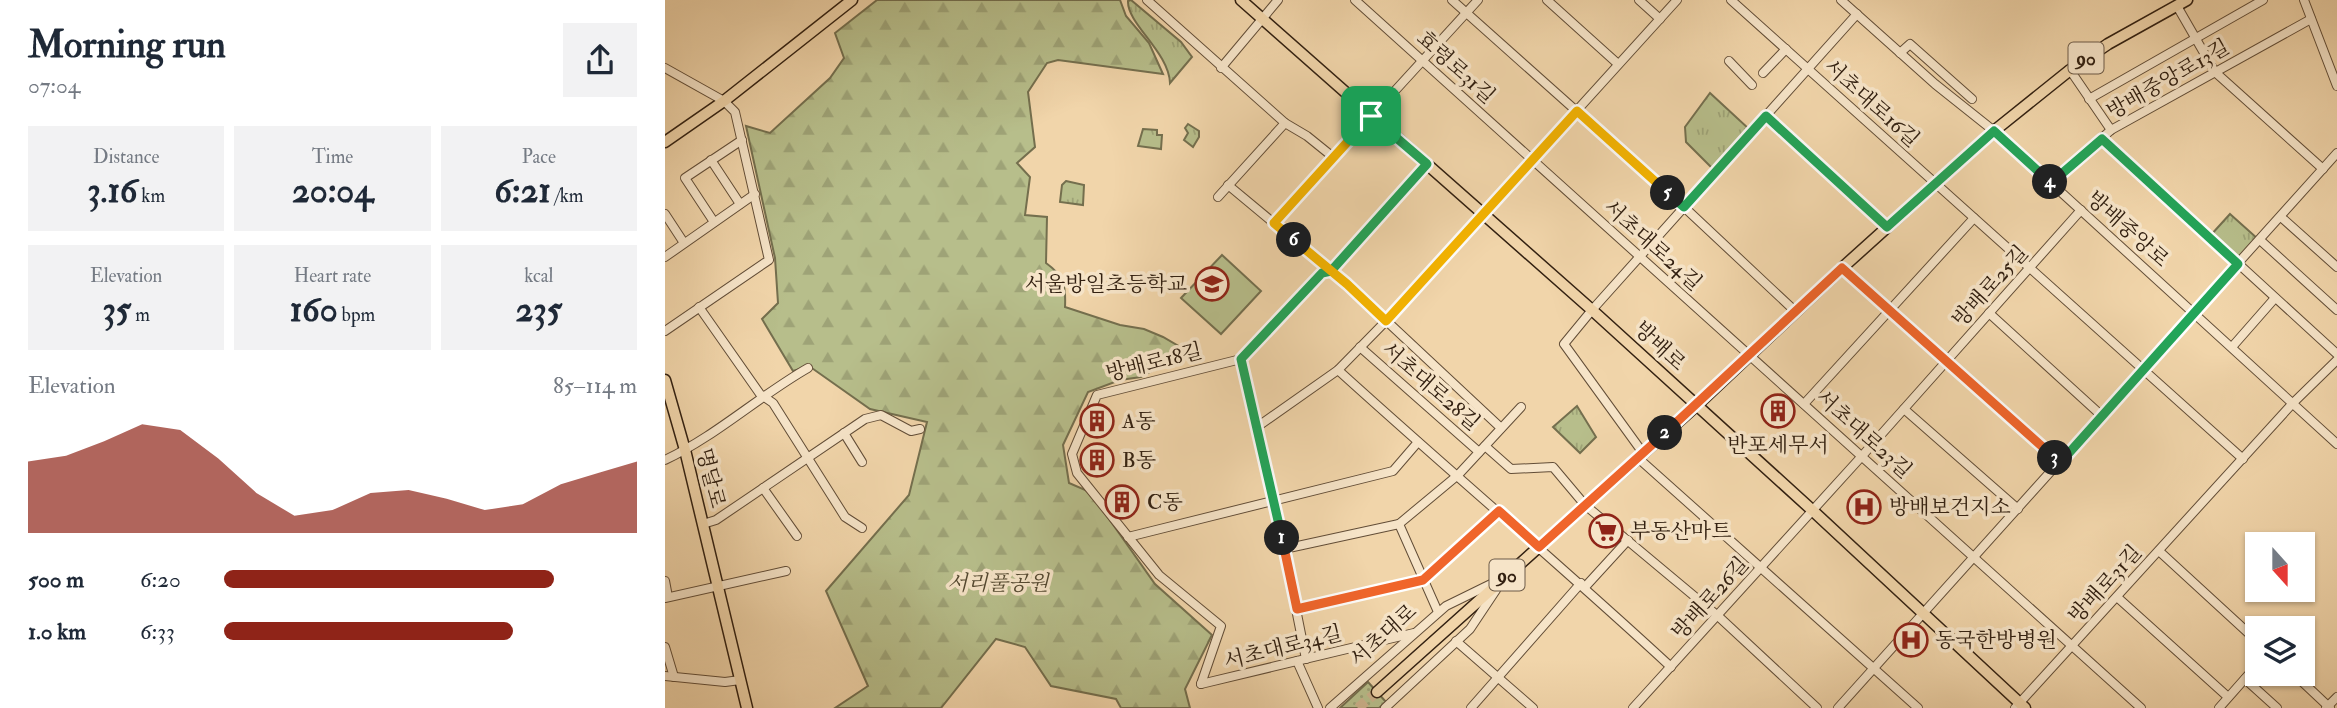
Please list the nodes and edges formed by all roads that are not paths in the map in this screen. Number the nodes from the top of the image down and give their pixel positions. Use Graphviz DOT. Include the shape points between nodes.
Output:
graph roads {
  1 [pos="852,0"];
  2 [pos="1147,0"];
  3 [pos="1241,0"];
  4 [pos="1278,0"];
  5 [pos="1355,0"];
  6 [pos="1452,0"];
  7 [pos="1478,0"];
  8 [pos="1547,0"];
  9 [pos="1639,0"];
  10 [pos="1677,0"];
  11 [pos="1731,0"];
  12 [pos="1841,0"];
  13 [pos="2187,0"];
  14 [pos="2263,0"];
  15 [pos="2304,0"];
  16 [pos="2177,6"];
  17 [pos="1466,13"];
  18 [pos="1857,15"];
  19 [pos="1262,19"];
  20 [pos="1660,19"];
  21 [pos="2311,19"];
  22 [pos="2195,37"];
  23 [pos="1786,49"];
  24 [pos="1900,53"];
  25 [pos="1423,61"];
  26 [pos="1729,61"];
  27 [pos="1618,64"];
  28 [pos="665,68"];
  29 [pos="1221,68"];
  30 [pos="1808,69"];
  31 [pos="2070,70"];
  32 [pos="2215,72"];
  33 [pos="1763,73"];
  34 [pos="1752,85"];
  35 [pos="2337,86"];
  36 [pos="1972,99"];
  37 [pos="2089,99"];
  38 [pos="724,101"];
  39 [pos="1577,111"];
  40 [pos="1371,116"];
  41 [pos="1766,116"];
  42 [pos="1285,123"];
  43 [pos="2111,130"];
  44 [pos="1994,131"];
  45 [pos="2102,139"];
  46 [pos="742,140"];
  47 [pos="665,142"];
  48 [pos="2337,153"];
  49 [pos="1333,157"];
  50 [pos="711,160"];
  51 [pos="1532,160"];
  52 [pos="1427,164"];
  53 [pos="2323,169"];
  54 [pos="2051,183"];
  55 [pos="1935,184"];
  56 [pos="1228,185"];
  57 [pos="755,194"];
  58 [pos="1218,197"];
  59 [pos="740,204"];
  60 [pos="1684,207"];
  61 [pos="2081,210"];
  62 [pos="665,214"];
  63 [pos="1484,214"];
  64 [pos="2281,217"];
  65 [pos="1974,218"];
  66 [pos="714,222"];
  67 [pos="1274,223"];
  68 [pos="1887,227"];
  69 [pos="2260,240"];
  70 [pos="684,243"];
  71 [pos="665,257"];
  72 [pos="1640,257"];
  73 [pos="2238,264"];
  74 [pos="2030,267"];
  75 [pos="2337,267"];
  76 [pos="1842,268"];
  77 [pos="1331,271"];
  78 [pos="2275,298"];
  79 [pos="699,307"];
  80 [pos="1592,310"];
  81 [pos="1890,310"];
  82 [pos="2337,310"];
  83 [pos="1796,312"];
  84 [pos="1989,313"];
  85 [pos="2195,313"];
  86 [pos="1386,321"];
  87 [pos="665,331"];
  88 [pos="1360,347"];
  89 [pos="2232,347"];
  90 [pos="2337,354"];
  91 [pos="1749,355"];
  92 [pos="1241,359"];
  93 [pos="2337,360"];
  94 [pos="1947,361"];
  95 [pos="808,368"];
  96 [pos="1338,370"];
  97 [pos="2144,370"];
  98 [pos="665,380"];
  99 [pos="769,399"];
  100 [pos="2294,403"];
  101 [pos="1804,404"];
  102 [pos="1696,406"];
  103 [pos="1521,407"];
  104 [pos="1904,409"];
  105 [pos="2102,416"];
  106 [pos="1257,427"];
  107 [pos="1501,428"];
  108 [pos="919,429"];
  109 [pos="844,433"];
  110 [pos="1418,442"];
  111 [pos="2337,444"];
  112 [pos="1482,449"];
  113 [pos="684,450"];
  114 [pos="1640,455"];
  115 [pos="1862,456"];
  116 [pos="807,458"];
  117 [pos="2243,458"];
  118 [pos="665,460"];
  119 [pos="862,462"];
  120 [pos="2060,463"];
  121 [pos="1458,475"];
  122 [pos="763,488"];
  123 [pos="1274,501"];
  124 [pos="1585,505"];
  125 [pos="2018,509"];
  126 [pos="1812,510"];
  127 [pos="1499,511"];
  128 [pos="703,524"];
  129 [pos="1399,524"];
  130 [pos="862,528"];
  131 [pos="797,536"];
  132 [pos="1128,537"];
  133 [pos="1628,540"];
  134 [pos="1539,547"];
  135 [pos="1284,549"];
  136 [pos="2159,551"];
  137 [pos="1974,558"];
  138 [pos="1761,568"];
  139 [pos="786,570"];
  140 [pos="1503,578"];
  141 [pos="1423,580"];
  142 [pos="665,581"];
  143 [pos="717,585"];
  144 [pos="1583,585"];
  145 [pos="667,597"];
  146 [pos="2117,597"];
  147 [pos="1297,609"];
  148 [pos="1439,612"];
  149 [pos="1924,614"];
  150 [pos="1718,616"];
  151 [pos="2245,629"];
  152 [pos="1414,633"];
  153 [pos="1456,641"];
  154 [pos="2072,646"];
  155 [pos="665,647"];
  156 [pos="1302,660"];
  157 [pos="1671,667"];
  158 [pos="1874,669"];
  159 [pos="669,677"];
  160 [pos="1498,677"];
  161 [pos="2245,679"];
  162 [pos="740,680"];
  163 [pos="1201,684"];
  164 [pos="2253,686"];
  165 [pos="2306,686"];
  166 [pos="1377,692"];
  167 [pos="2337,696"];
  168 [pos="2228,697"];
  169 [pos="2020,706"];
  170 [pos="2328,707"];
  171 [pos="747,708"];
  172 [pos="1318,708"];
  173 [pos="1330,708"];
  174 [pos="1385,708"];
  175 [pos="1471,708"];
  176 [pos="1532,708"];
  177 [pos="1633,708"];
  178 [pos="1817,708"];
  179 [pos="1838,708"];
  180 [pos="1918,708"];
  181 [pos="2141,708"];
  182 [pos="2219,708"];
  183 [pos="2277,708"];
  1 -- 38 [label="main road"];
  2 -- 29 [label="street"];
  3 -- 19 [label="main road, 방배로"];
  4 -- 19 [label="street"];
  5 -- 25 [label="street, 효령로31길"];
  6 -- 17 [label="street"];
  7 -- 17 [label="street"];
  8 -- 27 [label="street"];
  9 -- 20 [label="street"];
  10 -- 20 [label="street"];
  11 -- 23 [label="street, 서초대로16길"];
  12 -- 18 [label="street, 방배중앙로"];
  13 -- 16 [label="main road, 서초대로 / 90"];
  14 -- 22 [label="street"];
  15 -- 21 [label="street"];
  16 -- 22 [label="street"];
  16 -- 31 [label="main road, 서초대로 / 90" via="2115,39"];
  17 -- 25 [label="street"];
  17 -- 39 [label="street"];
  18 -- 24 [label="street, 방배중앙로"];
  18 -- 30 [label="street"];
  19 -- 29 [label="street"];
  19 -- 40 [label="main road, 방배로"];
  20 -- 27 [label="street"];
  21 -- 32 [label="street, 방배중앙로13길"];
  21 -- 35 [label="street"];
  22 -- 32 [label="street"];
  22 -- 37 [label="street"];
  23 -- 30 [label="street, 서초대로16길"];
  23 -- 33 [label="street"];
  24 -- 36 [label="street" via="1910,44"];
  24 -- 44 [label="street, 방배중앙로"];
  25 -- 40 [label="street"];
  25 -- 51 [label="street, 효령로31길"];
  26 -- 34 [label="street"];
  27 -- 39 [label="street"];
  28 -- 38 [label="street"];
  29 -- 42 [label="street"];
  30 -- 41 [label="street"];
  30 -- 55 [label="street, 서초대로16길"];
  31 -- 37 [label="street"];
  31 -- 44 [label="main road, 서초대로 / 90"];
  32 -- 43 [label="street, 방배중앙로13길"];
  32 -- 53 [label="street"];
  37 -- 43 [label="street"];
  38 -- 46 [label="street" via="735,112"];
  38 -- 47 [label="main road"];
  39 -- 51 [label="street"];
  39 -- 60 [label="street"];
  40 -- 49 [label="street"];
  40 -- 52 [label="main road, 방배로"];
  41 -- 60 [label="street"];
  41 -- 68 [label="street"];
  42 -- 49 [label="street"];
  42 -- 56 [label="street"];
  43 -- 45 [label="street, 방배중앙로13길"];
  44 -- 54 [label="street, 방배중앙로"];
  44 -- 55 [label="main road, 서초대로 / 90"];
  45 -- 54 [label="street, 방배중앙로13길"];
  45 -- 73 [label="street"];
  46 -- 50 [label="street"];
  46 -- 57 [label="street"];
  48 -- 53 [label="street"];
  49 -- 67 [label="street"];
  50 -- 59 [label="street"];
  50 -- 66 [label="street" via="685,178"];
  51 -- 63 [label="street"];
  51 -- 72 [label="street, 서초대로24길"];
  52 -- 63 [label="main road, 방배로"];
  52 -- 77 [label="street"];
  53 -- 64 [label="street"];
  54 -- 61 [label="street, 방배중앙로"];
  55 -- 65 [label="street, 서초대로16길"];
  55 -- 68 [label="main road, 서초대로 / 90"];
  56 -- 58 [label="street"];
  56 -- 67 [label="street"];
  57 -- 59 [label="street"];
  57 -- 79 [label="street" via="769,260"];
  59 -- 66 [label="street"];
  60 -- 72 [label="street"];
  60 -- 83 [label="street"];
  61 -- 74 [label="street, 방배로25길"];
  61 -- 85 [label="street, 방배중앙로"];
  62 -- 70 [label="street"];
  63 -- 80 [label="main road, 방배로"];
  63 -- 86 [label="street"];
  64 -- 69 [label="street"];
  64 -- 75 [label="street"];
  65 -- 74 [label="street, 서초대로16길"];
  65 -- 81 [label="street"];
  66 -- 70 [label="street"];
  67 -- 77 [label="street"];
  68 -- 76 [label="main road, 서초대로 / 90"];
  69 -- 73 [label="street"];
  69 -- 82 [label="street"];
  70 -- 71 [label="street"];
  72 -- 80 [label="street"];
  72 -- 91 [label="street, 서초대로24길"];
  73 -- 78 [label="street"];
  73 -- 85 [label="street"];
  74 -- 84 [label="street, 방배로25길"];
  74 -- 97 [label="street, 서초대로16길"];
  76 -- 81 [label="street"];
  76 -- 83 [label="main road, 서초대로 / 90"];
  77 -- 86 [label="street"];
  77 -- 92 [label="street" via="1322,273"];
  78 -- 89 [label="street"];
  78 -- 90 [label="street"];
  79 -- 87 [label="street"];
  79 -- 99 [label="street"];
  80 -- 102 [label="main road, 방배로"];
  80 -- 114 [label="street" via="1564,344"];
  81 -- 94 [label="street"];
  81 -- 101 [label="street"];
  83 -- 91 [label="main road, 서초대로 / 90"];
  84 -- 94 [label="street, 방배로25길"];
  84 -- 105 [label="street"];
  85 -- 89 [label="street, 방배중앙로"];
  85 -- 97 [label="street"];
  86 -- 88 [label="street"];
  86 -- 107 [label="street"];
  88 -- 96 [label="street"];
  88 -- 112 [label="street, 서초대로28길"];
  89 -- 100 [label="street, 방배중앙로"];
  91 -- 101 [label="street, 서초대로23길"];
  91 -- 102 [label="main road, 서초대로 / 90"];
  92 -- 106 [label="street"];
  92 -- 132 [label="street, 방배로18길" via="1097,395 1072,454 1077,473"];
  93 -- 100 [label="street"];
  94 -- 104 [label="street, 방배로25길"];
  94 -- 120 [label="street"];
  95 -- 99 [label="street" via="776,386"];
  96 -- 106 [label="street"];
  96 -- 110 [label="street"];
  97 -- 105 [label="street"];
  97 -- 117 [label="street, 서초대로16길"];
  98 -- 113 [label="main road, 명달로"];
  99 -- 113 [label="street"];
  99 -- 116 [label="street"];
  100 -- 111 [label="street, 방배중앙로"];
  100 -- 117 [label="street"];
  101 -- 115 [label="street, 서초대로23길"];
  102 -- 114 [label="main road, 서초대로 / 90"];
  102 -- 126 [label="main road, 방배로"];
  103 -- 107 [label="street, 서초대로28길"];
  104 -- 115 [label="street, 방배로25길"];
  104 -- 125 [label="street"];
  105 -- 120 [label="street"];
  106 -- 123 [label="street"];
  107 -- 112 [label="street, 서초대로28길"];
  108 -- 109 [label="street" via="911,430 881,415"];
  109 -- 116 [label="street"];
  109 -- 119 [label="street"];
  110 -- 121 [label="street"];
  110 -- 123 [label="street" via="1393,471"];
  112 -- 121 [label="street, 서초대로28길"];
  112 -- 124 [label="street, 서초대로28길" via="1511,469 1553,467"];
  113 -- 118 [label="street"];
  113 -- 128 [label="main road, 명달로"];
  114 -- 124 [label="main road, 서초대로 / 90"];
  114 -- 138 [label="street"];
  115 -- 126 [label="street, 방배로25길"];
  115 -- 137 [label="street, 서초대로23길"];
  116 -- 122 [label="street"];
  116 -- 130 [label="street" via="845,517"];
  117 -- 136 [label="street, 방배로31길"];
  120 -- 125 [label="street"];
  121 -- 127 [label="street"];
  121 -- 129 [label="street, 서초대로28길"];
  122 -- 128 [label="street"];
  122 -- 131 [label="street"];
  123 -- 132 [label="street"];
  123 -- 135 [label="street"];
  124 -- 133 [label="street"];
  124 -- 134 [label="main road, 서초대로 / 90"];
  125 -- 137 [label="street"];
  126 -- 138 [label="street, 방배로26길"];
  126 -- 149 [label="main road, 방배로"];
  127 -- 134 [label="street"];
  127 -- 141 [label="street"];
  128 -- 143 [label="main road, 명달로"];
  129 -- 135 [label="street"];
  129 -- 141 [label="street"];
  132 -- 163 [label="street, 방배로18길" via="1159,575 1221,626"];
  133 -- 144 [label="street"];
  133 -- 150 [label="street"];
  134 -- 140 [label="main road, 서초대로 / 90"];
  134 -- 144 [label="street"];
  135 -- 147 [label="street"];
  136 -- 146 [label="street, 방배로31길"];
  136 -- 151 [label="street"];
  137 -- 149 [label="street"];
  137 -- 154 [label="street, 서초대로23길"];
  138 -- 150 [label="street, 방배로26길"];
  138 -- 158 [label="street"];
  139 -- 143 [label="street"];
  140 -- 148 [label="street, 서초대로"];
  140 -- 153 [label="street, 서초대로" via="1470,629"];
  140 -- 166 [label="main road, 서초대로 / 90"];
  141 -- 147 [label="street"];
  141 -- 148 [label="street"];
  142 -- 145 [label="street"];
  143 -- 145 [label="street"];
  143 -- 162 [label="main road, 명달로"];
  144 -- 157 [label="street"];
  144 -- 160 [label="street"];
  146 -- 154 [label="street, 방배로31길"];
  146 -- 168 [label="street"];
  147 -- 156 [label="street"];
  148 -- 152 [label="street, 서초대로"];
  149 -- 158 [label="street"];
  149 -- 169 [label="main road, 방배로"];
  150 -- 157 [label="street, 방배로26길"];
  150 -- 178 [label="street"];
  152 -- 156 [label="street, 서초대로34길"];
  152 -- 173 [label="street, 서초대로"];
  153 -- 160 [label="street"];
  153 -- 174 [label="street, 서초대로"];
  154 -- 169 [label="street, 방배로31길"];
  154 -- 181 [label="street, 서초대로23길"];
  155 -- 159 [label="street"];
  156 -- 163 [label="street, 서초대로34길"];
  156 -- 172 [label="street"];
  157 -- 177 [label="street, 방배로26길"];
  158 -- 179 [label="street"];
  158 -- 180 [label="street"];
  159 -- 162 [label="street"];
  160 -- 175 [label="street"];
  160 -- 176 [label="street"];
  161 -- 168 [label="street"];
  162 -- 171 [label="main road, 명달로"];
  164 -- 183 [label="street"];
  165 -- 170 [label="street"];
  167 -- 170 [label="street"];
  168 -- 182 [label="street"];
}
